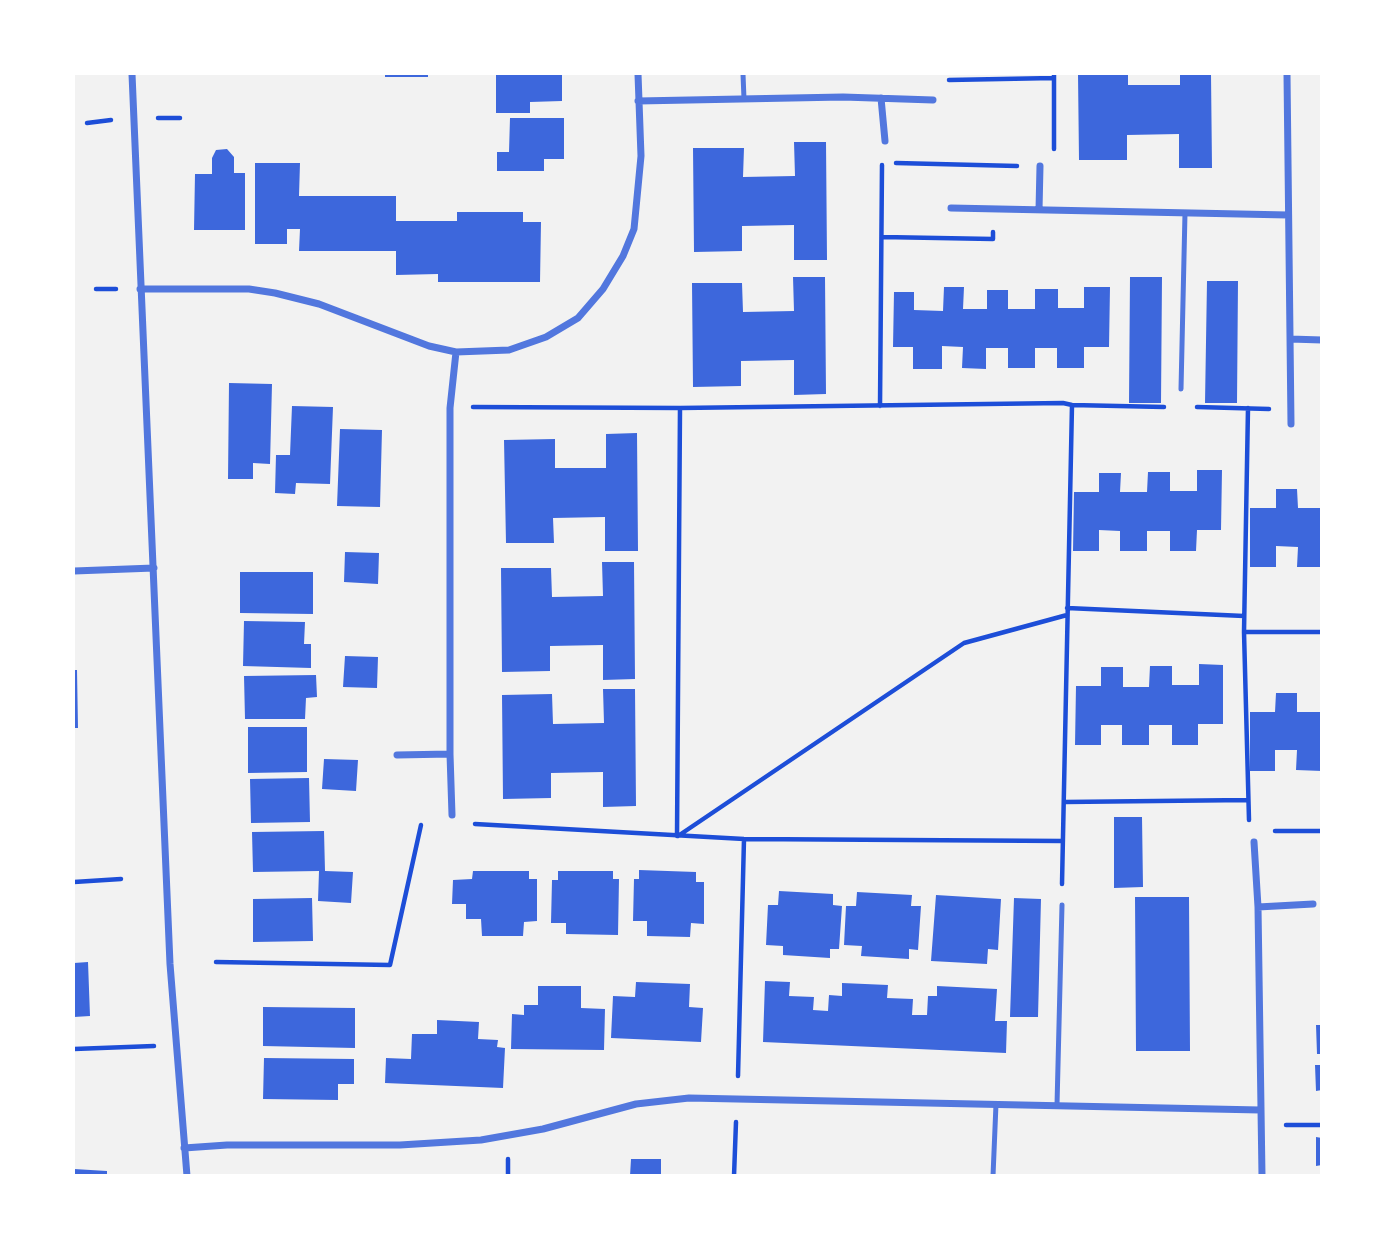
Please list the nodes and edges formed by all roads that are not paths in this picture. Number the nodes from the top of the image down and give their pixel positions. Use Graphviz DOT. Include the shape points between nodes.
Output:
graph roads {
  1 [pos="132,74"];
  2 [pos="638,74"];
  3 [pos="743,74"];
  4 [pos="1287,74"];
  5 [pos="881,98"];
  6 [pos="744,99"];
  7 [pos="933,100"];
  8 [pos="638,101"];
  9 [pos="886,141"];
  10 [pos="1040,166"];
  11 [pos="951,208"];
  12 [pos="1039,210"];
  13 [pos="1185,213"];
  14 [pos="1288,215"];
  15 [pos="140,289"];
  16 [pos="1290,339"];
  17 [pos="1321,340"];
  18 [pos="456,352"];
  19 [pos="1181,388"];
  20 [pos="1291,424"];
  21 [pos="154,568"];
  22 [pos="74,571"];
  23 [pos="450,754"];
  24 [pos="397,755"];
  25 [pos="453,815"];
  26 [pos="1254,842"];
  27 [pos="1313,904"];
  28 [pos="1062,905"];
  29 [pos="1258,907"];
  30 [pos="996,1104"];
  31 [pos="1057,1105"];
  32 [pos="1260,1110"];
  33 [pos="184,1148"];
  34 [pos="187,1175"];
  35 [pos="993,1175"];
  36 [pos="1262,1175"];
  1 -- 15 [label="street"];
  2 -- 8 [label="street"];
  3 -- 6 [label="lane"];
  4 -- 14 [label="street"];
  5 -- 6 [label="street"];
  5 -- 7 [label="street"];
  5 -- 9 [label="street"];
  6 -- 8 [label="street"];
  8 -- 18 [label="street" via="641,156 634,229 603,289 578,318 546,337 509,350"];
  10 -- 12 [label="street"];
  11 -- 12 [label="street"];
  12 -- 13 [label="street"];
  13 -- 14 [label="street"];
  13 -- 19 [label="lane"];
  14 -- 16 [label="street"];
  15 -- 18 [label="street" via="275,293"];
  15 -- 21 [label="street"];
  16 -- 17 [label="street"];
  16 -- 20 [label="street"];
  18 -- 23 [label="street" via="450,408"];
  21 -- 22 [label="street"];
  21 -- 33 [label="street" via="170,954"];
  23 -- 24 [label="street"];
  23 -- 25 [label="street"];
  26 -- 29 [label="street"];
  27 -- 29 [label="street"];
  28 -- 31 [label="lane"];
  29 -- 32 [label="street"];
  30 -- 31 [label="street"];
  30 -- 33 [label="street" via="690,1098 636,1104 567,1124 481,1140"];
  30 -- 35 [label="lane"];
  31 -- 32 [label="street"];
  32 -- 36 [label="street"];
  33 -- 34 [label="street"];
}
